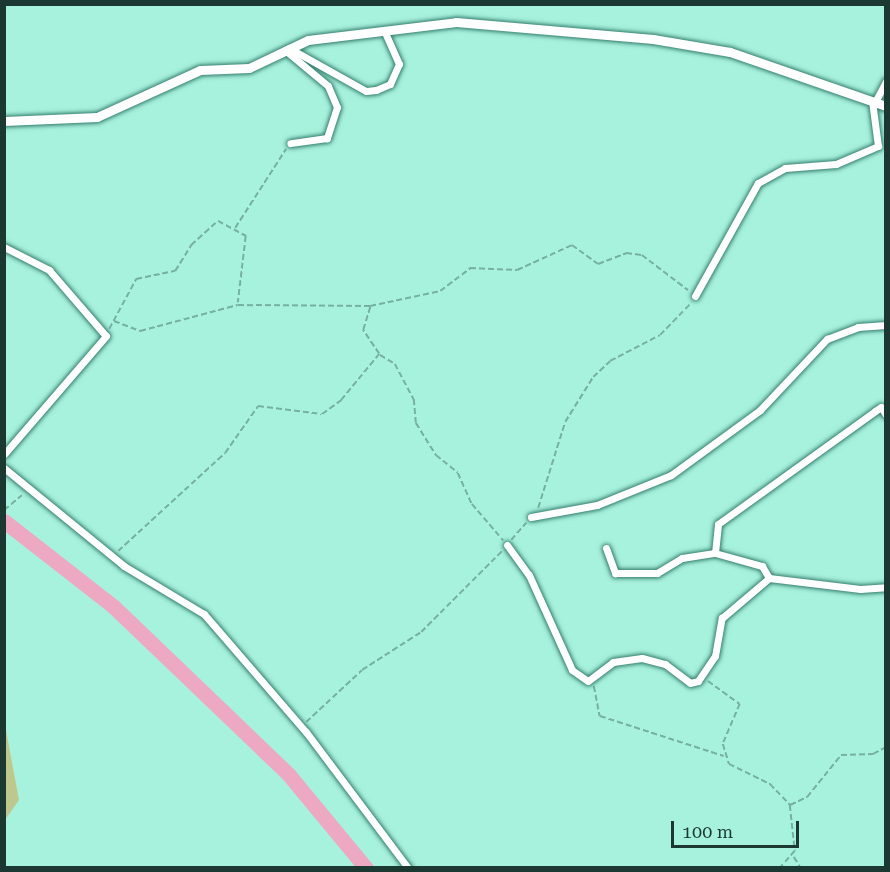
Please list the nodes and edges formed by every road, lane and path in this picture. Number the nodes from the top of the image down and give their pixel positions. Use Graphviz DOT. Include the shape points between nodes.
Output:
graph roads {
  1 [pos="384,30"];
  2 [pos="287,49"];
  3 [pos="885,81"];
  4 [pos="874,101"];
  5 [pos="885,106"];
  6 [pos="4,121"];
  7 [pos="291,143"];
  8 [pos="235,228"];
  9 [pos="4,247"];
  10 [pos="695,296"];
  11 [pos="238,305"];
  12 [pos="370,306"];
  13 [pos="114,321"];
  14 [pos="885,325"];
  15 [pos="106,336"];
  16 [pos="379,354"];
  17 [pos="885,415"];
  18 [pos="4,454"];
  19 [pos="4,468"];
  20 [pos="29,489"];
  21 [pos="4,510"];
  22 [pos="531,517"];
  23 [pos="507,545"];
  24 [pos="606,548"];
  25 [pos="715,553"];
  26 [pos="112,556"];
  27 [pos="769,578"];
  28 [pos="885,586"];
  29 [pos="703,677"];
  30 [pos="591,680"];
  31 [pos="301,726"];
  32 [pos="885,747"];
  33 [pos="724,756"];
  34 [pos="790,805"];
  35 [pos="794,856"];
  36 [pos="408,867"];
  37 [pos="780,867"];
  38 [pos="801,867"];
  1 -- 2 [label="street"];
  1 -- 2 [label="street" via="399,64 390,84 366,92"];
  1 -- 4 [label="street" via="456,22 653,39 761,60"];
  2 -- 6 [label="street" via="249,68 207,68 97,117"];
  2 -- 7 [label="street" via="327,86 337,107 327,138"];
  3 -- 4 [label="street"];
  4 -- 5 [label="street"];
  4 -- 10 [label="street" via="878,146 836,164 785,168 758,183"];
  7 -- 8 [label="path"];
  8 -- 11 [label="path" via="246,238"];
  8 -- 13 [label="path" via="218,221 191,245 175,271 140,276"];
  9 -- 15 [label="street" via="49,270"];
  10 -- 12 [label="path" via="642,255 626,253 598,264 572,245 517,270 470,268 440,291"];
  10 -- 22 [label="path" via="660,334 609,361 593,377 565,422"];
  11 -- 12 [label="path"];
  11 -- 13 [label="path" via="153,330"];
  12 -- 16 [label="path" via="363,330"];
  13 -- 15 [label="path"];
  14 -- 22 [label="street" via="858,327 827,339 754,414 671,475 597,505"];
  15 -- 18 [label="street"];
  16 -- 23 [label="path" via="395,364 414,399 416,423 436,455 458,473 472,504"];
  16 -- 26 [label="path" via="349,392 322,414 258,406 225,453"];
  17 -- 25 [label="street" via="881,407 718,524"];
  19 -- 20 [label="street"];
  20 -- 21 [label="path"];
  20 -- 26 [label="street"];
  22 -- 23 [label="path"];
  23 -- 30 [label="street" via="526,570 572,670"];
  23 -- 31 [label="path" via="448,610 412,640 362,670"];
  24 -- 25 [label="street" via="611,569 618,573 657,573 682,558"];
  25 -- 27 [label="street" via="762,566"];
  26 -- 31 [label="street" via="204,614"];
  27 -- 28 [label="street" via="860,589"];
  27 -- 29 [label="street" via="722,618 715,656"];
  29 -- 30 [label="street" via="690,683 660,662 635,658 607,665"];
  29 -- 33 [label="path" via="740,704 723,744"];
  30 -- 33 [label="path" via="600,716"];
  31 -- 36 [label="street"];
  32 -- 34 [label="path" via="873,754 842,755 807,797"];
  33 -- 34 [label="path" via="732,767 770,784"];
  34 -- 35 [label="path"];
  35 -- 37 [label="path"];
  35 -- 38 [label="path"];
}
